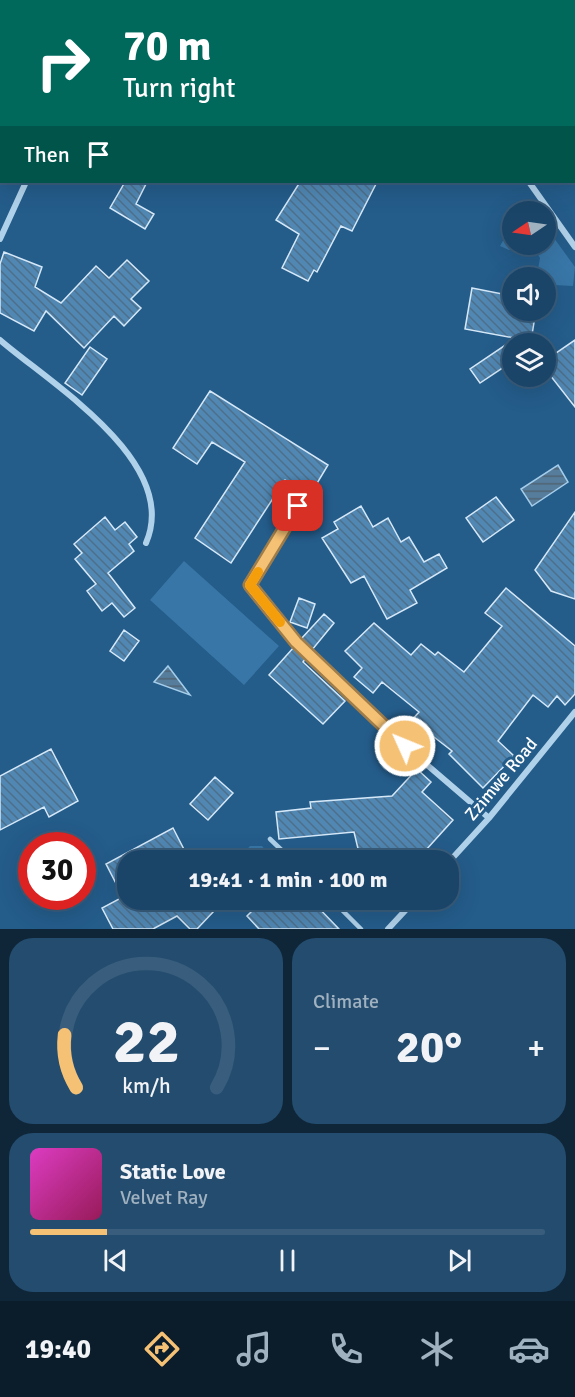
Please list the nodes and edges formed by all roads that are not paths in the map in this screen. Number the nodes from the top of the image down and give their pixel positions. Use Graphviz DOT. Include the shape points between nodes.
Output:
graph roads {
  1 [pos="27,183"];
  2 [pos="531,183"];
  3 [pos="0,239"];
  4 [pos="575,247"];
  5 [pos="0,340"];
  6 [pos="298,506"];
  7 [pos="146,543"];
  8 [pos="296,642"];
  9 [pos="575,712"];
  10 [pos="489,818"];
  11 [pos="270,839"];
  12 [pos="281,850"];
  13 [pos="459,851"];
  14 [pos="342,910"];
  15 [pos="406,910"];
  16 [pos="361,929"];
  17 [pos="388,929"];
  1 -- 3 [label="street"];
  2 -- 4 [label="street"];
  5 -- 7 [label="street" via="72,396 139,468 152,507 152,530"];
  6 -- 8 [label="lane" via="250,585"];
  8 -- 10 [label="street" via="405,746"];
  9 -- 10 [label="street, Zzimwe Road"];
  10 -- 13 [label="street, Zzimwe Road"];
  11 -- 12 [label="lane"];
  14 -- 16 [label="lane"];
  15 -- 17 [label="street"];
}
